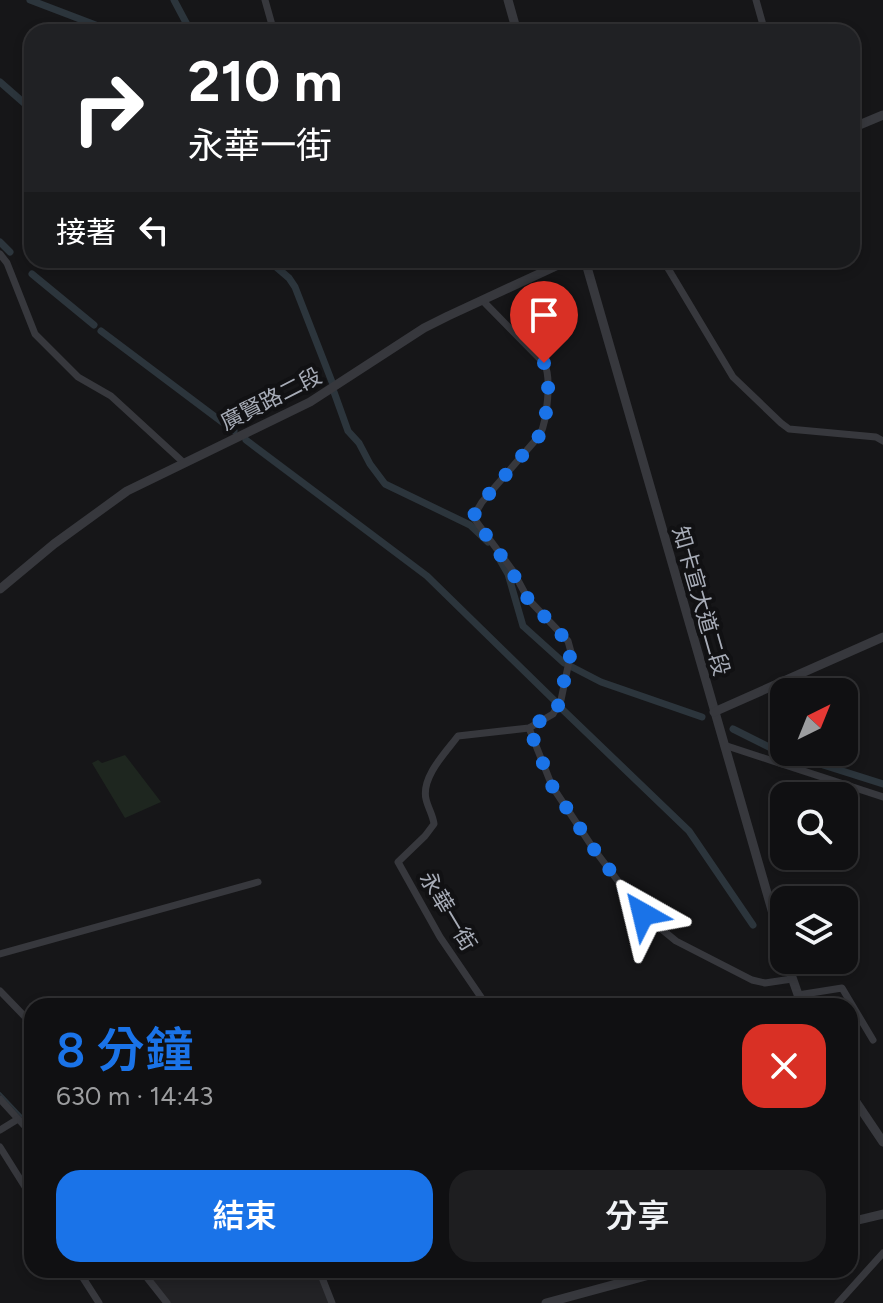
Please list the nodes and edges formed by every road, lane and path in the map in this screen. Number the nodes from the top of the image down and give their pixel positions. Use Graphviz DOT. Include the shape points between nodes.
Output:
graph roads {
  1 [pos="265,0"];
  2 [pos="508,0"];
  3 [pos="756,0"];
  4 [pos="272,24"];
  5 [pos="515,24"];
  6 [pos="763,24"];
  7 [pos="883,115"];
  8 [pos="860,125"];
  9 [pos="0,254"];
  10 [pos="552,268"];
  11 [pos="587,268"];
  12 [pos="668,268"];
  13 [pos="483,301"];
  14 [pos="883,441"];
  15 [pos="184,463"];
  16 [pos="0,589"];
  17 [pos="883,637"];
  18 [pos="714,712"];
  19 [pos="529,728"];
  20 [pos="724,745"];
  21 [pos="883,797"];
  22 [pos="258,882"];
  23 [pos="770,904"];
  24 [pos="0,954"];
  25 [pos="790,974"];
  26 [pos="792,979"];
  27 [pos="0,991"];
  28 [pos="798,995"];
  29 [pos="482,998"];
  30 [pos="799,998"];
  31 [pos="848,998"];
  32 [pos="858,1015"];
  33 [pos="24,1016"];
  34 [pos="873,1040"];
  35 [pos="0,1099"];
  36 [pos="858,1105"];
  37 [pos="18,1119"];
  38 [pos="24,1125"];
  39 [pos="0,1130"];
  40 [pos="883,1142"];
  41 [pos="0,1147"];
  42 [pos="24,1185"];
  43 [pos="883,1214"];
  44 [pos="858,1220"];
  45 [pos="883,1253"];
  46 [pos="83,1278"];
  47 [pos="147,1278"];
  48 [pos="322,1278"];
  49 [pos="624,1278"];
  50 [pos="99,1303"];
  51 [pos="167,1303"];
  52 [pos="332,1303"];
  53 [pos="546,1303"];
  54 [pos="838,1303"];
  1 -- 4 [label="street"];
  2 -- 5 [label="street"];
  3 -- 6 [label="street"];
  7 -- 8 [label="street"];
  9 -- 15 [label="street" via="35,334 78,377 111,396"];
  10 -- 13 [label="street, 廣賢路二段"];
  11 -- 18 [label="street, 知卡宣大道二段"];
  12 -- 14 [label="street" via="733,377 781,423 789,429"];
  13 -- 15 [label="street, 廣賢路二段" via="424,328 310,402"];
  13 -- 19 [label="street" via="544,363 548,375 540,435 473,517 528,599 571,648 560,704"];
  15 -- 16 [label="street, 廣賢路二段" via="127,491"];
  17 -- 18 [label="street"];
  18 -- 20 [label="street, 知卡宣大道二段"];
  19 -- 26 [label="street" via="552,786 654,926 752,980"];
  19 -- 29 [label="street, 永華一街" via="458,736 426,788 434,824 398,862"];
  20 -- 21 [label="street"];
  20 -- 23 [label="street, 知卡宣大道二段"];
  22 -- 24 [label="street"];
  25 -- 26 [label="street"];
  26 -- 28 [label="street"];
  27 -- 33 [label="street"];
  28 -- 30 [label="street"];
  28 -- 31 [label="street" via="842,988"];
  32 -- 34 [label="street"];
  35 -- 37 [label="street"];
  36 -- 40 [label="street"];
  37 -- 38 [label="street"];
  37 -- 39 [label="street"];
  41 -- 42 [label="street"];
  43 -- 44 [label="street"];
  45 -- 54 [label="street"];
  46 -- 50 [label="street"];
  47 -- 51 [label="street"];
  48 -- 52 [label="street"];
  49 -- 53 [label="street"];
}
